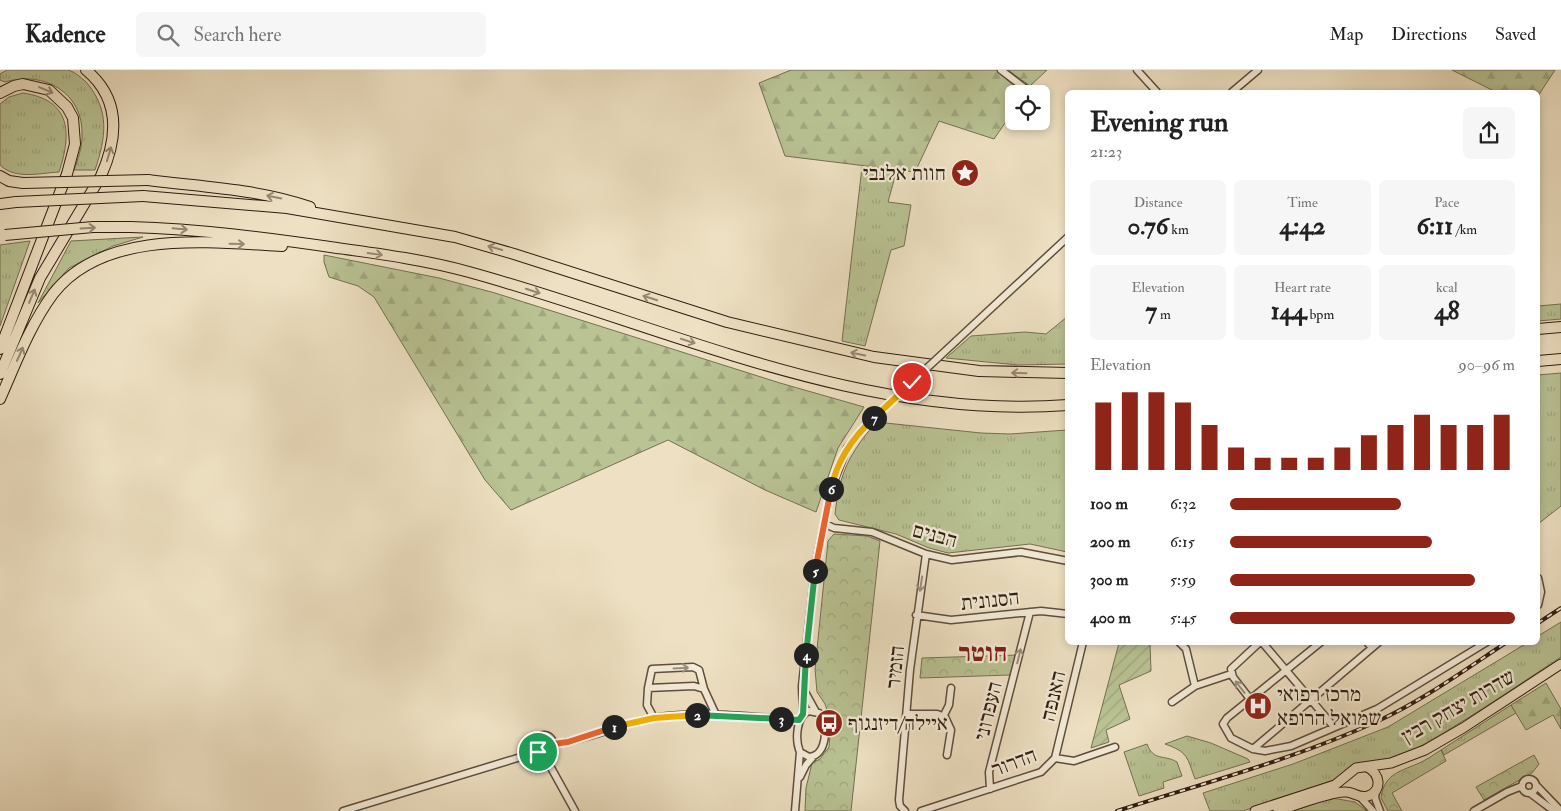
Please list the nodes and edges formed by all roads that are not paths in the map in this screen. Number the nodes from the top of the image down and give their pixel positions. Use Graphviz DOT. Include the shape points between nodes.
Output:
graph roads {
  1 [pos="86,70"];
  2 [pos="1001,70"];
  3 [pos="1137,70"];
  4 [pos="1258,70"];
  5 [pos="1021,85"];
  6 [pos="1154,90"];
  7 [pos="1234,90"];
  8 [pos="0,93"];
  9 [pos="0,176"];
  10 [pos="0,204"];
  11 [pos="337,216"];
  12 [pos="2,235"];
  13 [pos="1065,240"];
  14 [pos="347,249"];
  15 [pos="1561,327"];
  16 [pos="1540,329"];
  17 [pos="0,349"];
  18 [pos="1561,359"];
  19 [pos="1540,361"];
  20 [pos="1065,373"];
  21 [pos="0,374"];
  22 [pos="0,399"];
  23 [pos="1065,404"];
  24 [pos="826,524"];
  25 [pos="926,554"];
  26 [pos="1065,560"];
  27 [pos="1030,612"];
  28 [pos="1065,614"];
  29 [pos="916,615"];
  30 [pos="1082,645"];
  31 [pos="1182,645"];
  32 [pos="1257,645"];
  33 [pos="1264,645"];
  34 [pos="1317,645"];
  35 [pos="1370,645"];
  36 [pos="1376,645"];
  37 [pos="1482,645"];
  38 [pos="1372,648"];
  39 [pos="1561,664"];
  40 [pos="1287,670"];
  41 [pos="1231,674"];
  42 [pos="802,686"];
  43 [pos="1195,686"];
  44 [pos="648,688"];
  45 [pos="704,688"];
  46 [pos="951,688"];
  47 [pos="1250,699"];
  48 [pos="1312,699"];
  49 [pos="1172,702"];
  50 [pos="816,712"];
  51 [pos="906,714"];
  52 [pos="716,715"];
  53 [pos="801,717"];
  54 [pos="943,717"];
  55 [pos="654,718"];
  56 [pos="1334,727"];
  57 [pos="553,744"];
  58 [pos="1115,748"];
  59 [pos="1253,749"];
  60 [pos="536,750"];
  61 [pos="800,752"];
  62 [pos="546,753"];
  63 [pos="947,755"];
  64 [pos="813,757"];
  65 [pos="1055,758"];
  66 [pos="1397,760"];
  67 [pos="1367,767"];
  68 [pos="1349,774"];
  69 [pos="799,781"];
  70 [pos="1536,785"];
  71 [pos="1377,786"];
  72 [pos="1522,786"];
  73 [pos="990,789"];
  74 [pos="1530,793"];
  75 [pos="1356,796"];
  76 [pos="343,811"];
  77 [pos="575,811"];
  78 [pos="795,811"];
  79 [pos="905,811"];
  80 [pos="921,811"];
  81 [pos="1255,811"];
  82 [pos="1278,811"];
  83 [pos="1373,811"];
  84 [pos="1380,811"];
  85 [pos="1474,811"];
  86 [pos="1554,811"];
  87 [pos="1561,811"];
  21 -- 1 [label="highway, one-way" via="40,278 108,160 114,130 111,104 98,81"];
  2 -- 5 [label="street"];
  3 -- 6 [label="street"];
  4 -- 7 [label="street"];
  8 -- 17 [label="highway, one-way" via="23,84 49,90 70,112 75,144 67,174"];
  11 -- 9 [label="highway, one-way, bridge" via="288,199 148,180 24,182 9,181"];
  10 -- 11 [label="highway, bridge" via="143,196 254,204"];
  20 -- 11 [label="highway, one-way" via="949,368 837,349 728,322 476,242"];
  12 -- 14 [label="highway, one-way, bridge" via="93,228 174,228"];
  13 -- 24 [label="street, bridge" via="867,424 847,448 837,469"];
  22 -- 14 [label="highway, one-way" via="41,311 68,278 95,260 128,248 149,245"];
  14 -- 23 [label="highway, one-way" via="468,272 717,350 869,391 976,406"];
  15 -- 16 [label="highway"];
  18 -- 19 [label="highway"];
  24 -- 25 [label="street, הבנים" via="834,528 872,532"];
  24 -- 42 [label="street" via="815,568"];
  25 -- 26 [label="street, הבנים" via="958,560 1021,552"];
  25 -- 29 [label="street, הזמיר, one-way"];
  27 -- 28 [label="street, הסנונית"];
  27 -- 29 [label="street, הסנונית" via="951,620"];
  73 -- 27 [label="street, העפרוני, one-way" via="989,772"];
  29 -- 51 [label="street, הזמיר"];
  30 -- 65 [label="street, האנפה"];
  31 -- 43 [label="street" via="1186,649"];
  32 -- 41 [label="street" via="1236,662"];
  33 -- 40 [label="street"];
  34 -- 40 [label="street"];
  35 -- 38 [label="street"];
  36 -- 38 [label="street"];
  37 -- 56 [label="street" via="1376,709"];
  38 -- 48 [label="street"];
  39 -- 66 [label="main road, שדרות יצחק רבין" via="1445,739"];
  40 -- 47 [label="street"];
  40 -- 48 [label="street"];
  41 -- 43 [label="street"];
  47 -- 41 [label="street, one-way"];
  42 -- 50 [label="street"];
  42 -- 53 [label="street"];
  43 -- 49 [label="street"];
  44 -- 45 [label="street"];
  44 -- 45 [label="street, one-way" via="652,669 693,667 699,670"];
  44 -- 55 [label="street" via="647,705"];
  45 -- 52 [label="street"];
  46 -- 54 [label="street" via="949,705"];
  47 -- 59 [label="street" via="1223,724 1231,738"];
  48 -- 56 [label="street"];
  48 -- 59 [label="street"];
  50 -- 53 [label="street" via="809,711"];
  50 -- 64 [label="street" via="823,718 824,733 822,750"];
  51 -- 54 [label="street" via="937,714"];
  51 -- 79 [label="street, הזמיר" via="899,800"];
  52 -- 53 [label="street"];
  52 -- 55 [label="street"];
  53 -- 61 [label="street"];
  54 -- 63 [label="street" via="951,730"];
  55 -- 57 [label="street"];
  56 -- 59 [label="street" via="1291,746 1265,751"];
  57 -- 60 [label="street" via="550,737 542,735 535,742"];
  57 -- 62 [label="street" via="552,750"];
  58 -- 65 [label="street, הדרור" via="1074,761"];
  60 -- 62 [label="street"];
  60 -- 76 [label="street"];
  61 -- 64 [label="street"];
  61 -- 69 [label="street"];
  62 -- 77 [label="street"];
  64 -- 69 [label="street"];
  65 -- 73 [label="street, הדרור" via="1041,772"];
  66 -- 67 [label="main road, שדרות יצחק רבין"];
  66 -- 71 [label="main road, שדרות יצחק רבין"];
  67 -- 68 [label="main road" via="1356,768"];
  67 -- 71 [label="main road" via="1376,774"];
  68 -- 75 [label="main road" via="1347,784"];
  68 -- 81 [label="main road" via="1336,785"];
  69 -- 78 [label="street"];
  70 -- 72 [label="street" via="1529,778"];
  70 -- 74 [label="street"];
  70 -- 87 [label="street"];
  71 -- 75 [label="main road" via="1370,796"];
  71 -- 84 [label="street" via="1375,798"];
  72 -- 74 [label="street"];
  72 -- 85 [label="street"];
  73 -- 80 [label="street, הדרור"];
  74 -- 86 [label="street"];
  75 -- 82 [label="main road" via="1342,792"];
  75 -- 83 [label="street"];
}
